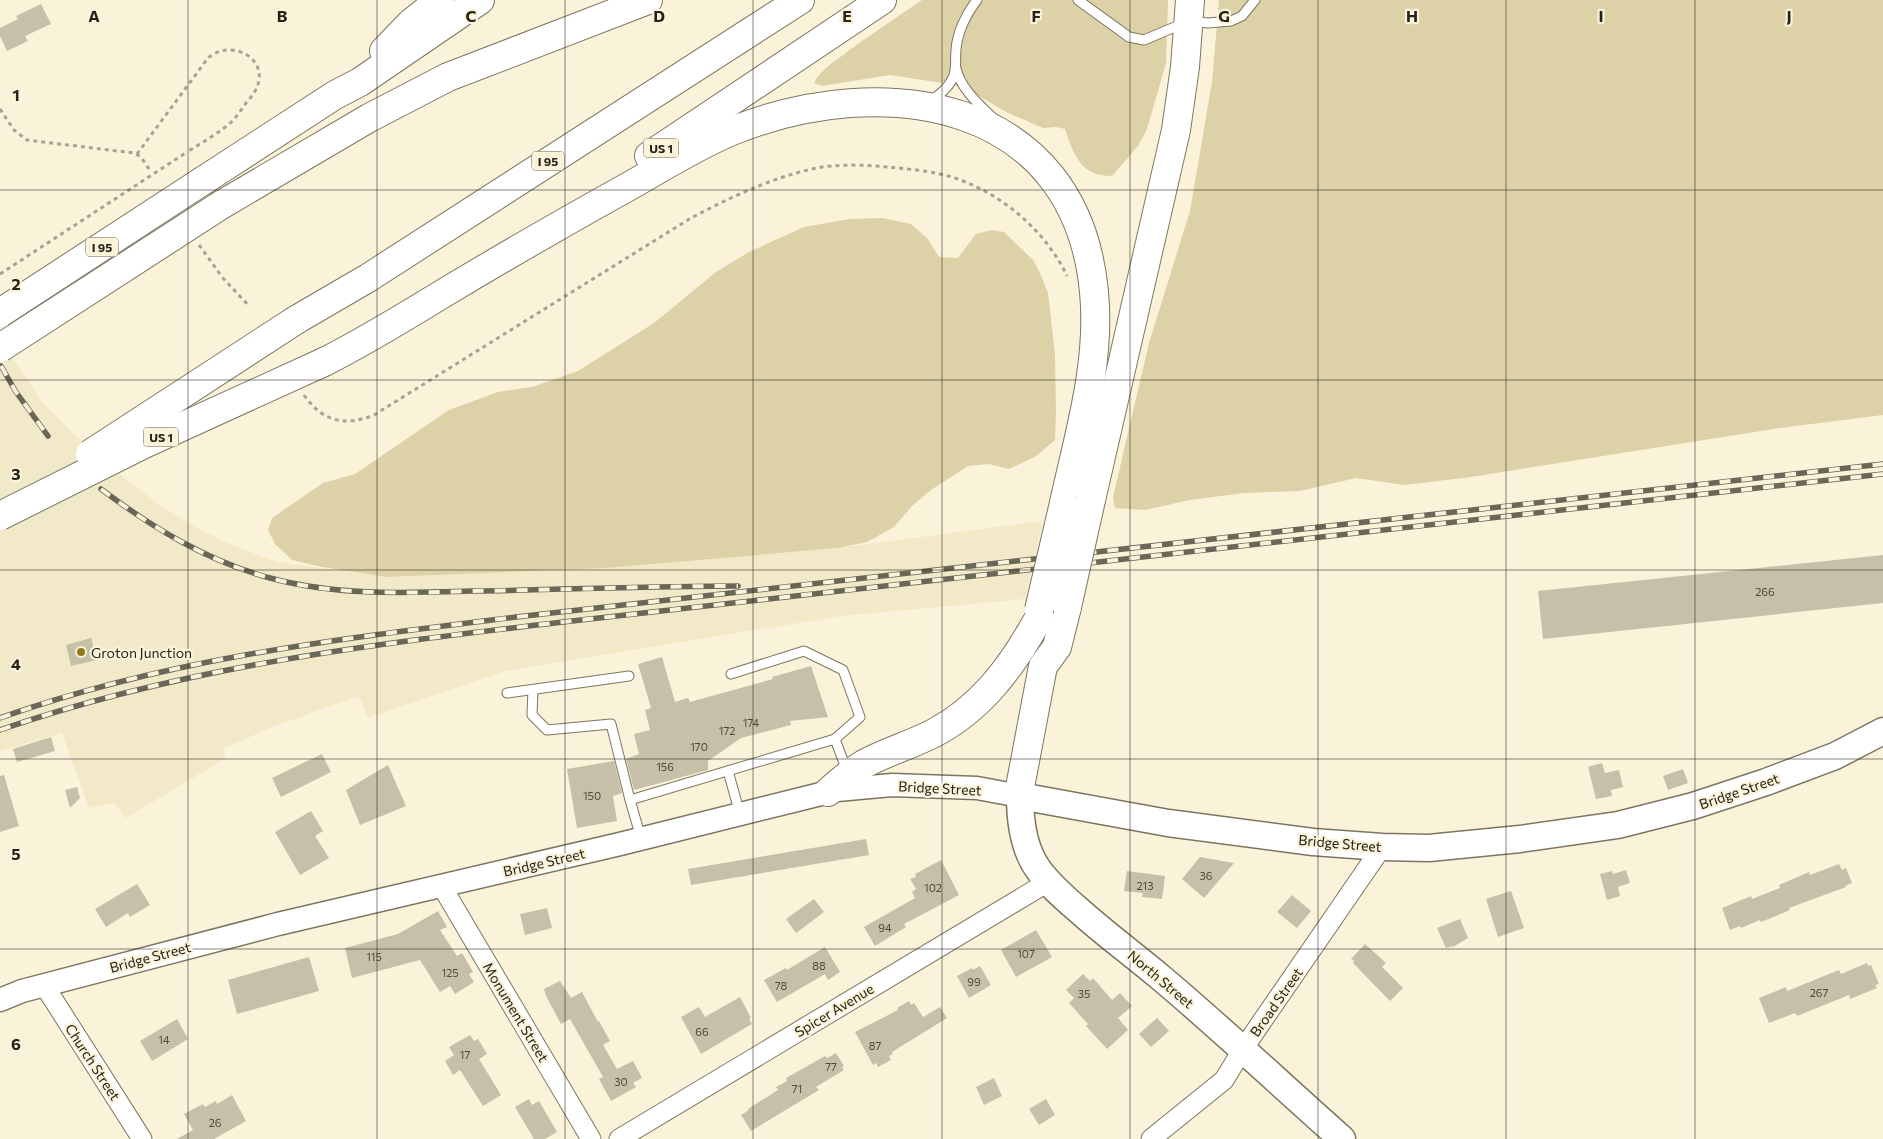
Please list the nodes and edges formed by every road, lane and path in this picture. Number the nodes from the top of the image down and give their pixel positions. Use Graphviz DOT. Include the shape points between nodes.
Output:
graph roads {
  1 [pos="440,0"];
  2 [pos="480,0"];
  3 [pos="648,0"];
  4 [pos="882,0"];
  5 [pos="977,0"];
  6 [pos="1078,0"];
  7 [pos="1255,0"];
  8 [pos="797,1"];
  9 [pos="1190,10"];
  10 [pos="955,63"];
  11 [pos="360,82"];
  12 [pos="918,106"];
  13 [pos="0,109"];
  14 [pos="1012,139"];
  15 [pos="137,154"];
  16 [pos="151,172"];
  17 [pos="194,238"];
  18 [pos="0,274"];
  19 [pos="1069,283"];
  20 [pos="439,296"];
  21 [pos="248,306"];
  22 [pos="0,313"];
  23 [pos="0,348"];
  24 [pos="302,392"];
  25 [pos="0,512"];
  26 [pos="0,516"];
  27 [pos="1038,617"];
  28 [pos="1044,666"];
  29 [pos="731,674"];
  30 [pos="629,676"];
  31 [pos="533,690"];
  32 [pos="507,693"];
  33 [pos="1883,731"];
  34 [pos="835,739"];
  35 [pos="728,771"];
  36 [pos="848,775"];
  37 [pos="828,792"];
  38 [pos="1020,796"];
  39 [pos="630,800"];
  40 [pos="740,814"];
  41 [pos="641,839"];
  42 [pos="1382,847"];
  43 [pos="1048,882"];
  44 [pos="441,885"];
  45 [pos="44,985"];
  46 [pos="0,1000"];
  47 [pos="1243,1049"];
  48 [pos="142,1139"];
  49 [pos="591,1139"];
  50 [pos="619,1139"];
  51 [pos="1151,1139"];
  52 [pos="1342,1139"];
  1 -- 11 [label="highway" via="411,22"];
  2 -- 11 [label="highway, I 95"];
  3 -- 23 [label="highway, bridge" via="448,77 369,118 221,206"];
  4 -- 20 [label="highway, US 1"];
  5 -- 10 [label="lane" via="960,34"];
  6 -- 9 [label="lane" via="1129,37 1144,40"];
  7 -- 9 [label="lane" via="1242,16 1231,21 1208,23"];
  8 -- 25 [label="highway, I 95, bridge"];
  9 -- 28 [label="highway, bridge" via="1174,139 1067,607 1056,646"];
  10 -- 12 [label="lane" via="954,77 943,91"];
  10 -- 14 [label="lane" via="970,93"];
  11 -- 22 [label="highway, I 95, bridge" via="335,95"];
  12 -- 14 [label="highway" via="970,118"];
  12 -- 20 [label="highway" via="860,104 815,108 776,116 730,132"];
  13 -- 15 [label="path" via="14,130 26,140"];
  14 -- 27 [label="highway, bridge" via="1047,171 1070,207 1084,239 1093,282 1095,325 1086,404"];
  15 -- 16 [label="path"];
  15 -- 18 [label="path, bridge" via="208,58 217,52 235,50 252,59 259,79 256,89 231,123"];
  17 -- 21 [label="path"];
  19 -- 24 [label="path" via="1055,255 1039,235 1006,205 982,190 954,178 918,170 862,165 821,167 766,184 691,218 374,415 336,420 319,412"];
  20 -- 26 [label="highway, US 1, bridge" via="324,362 144,444"];
  27 -- 28 [label="highway" via="1035,645"];
  27 -- 36 [label="highway" via="1005,672 966,712 937,732 874,759"];
  28 -- 38 [label="highway"];
  29 -- 34 [label="lane" via="804,651 842,670 860,717"];
  30 -- 31 [label="lane"];
  31 -- 32 [label="lane"];
  31 -- 39 [label="lane" via="532,715 547,730 612,724"];
  33 -- 42 [label="main road, Bridge Street" via="1835,756 1766,782 1693,806 1618,825 1520,840 1430,848"];
  34 -- 35 [label="lane"];
  34 -- 36 [label="lane"];
  35 -- 39 [label="lane"];
  35 -- 40 [label="lane"];
  36 -- 37 [label="highway"];
  37 -- 38 [label="street, Bridge Street" via="892,785 977,788"];
  37 -- 40 [label="street, Bridge Street"];
  38 -- 42 [label="main road, Bridge Street" via="1168,823 1313,842"];
  38 -- 43 [label="main road, North Street" via="1027,848"];
  39 -- 41 [label="lane"];
  40 -- 41 [label="street, Bridge Street"];
  41 -- 44 [label="street, Bridge Street"];
  42 -- 47 [label="street, Broad Street"];
  43 -- 47 [label="main road, North Street"];
  43 -- 50 [label="street, Spicer Avenue"];
  44 -- 45 [label="street, Bridge Street"];
  44 -- 49 [label="street, Monument Street"];
  45 -- 46 [label="street, Bridge Street"];
  45 -- 48 [label="street, Church Street"];
  47 -- 51 [label="street, Broad Street" via="1224,1080"];
  47 -- 52 [label="main road, North Street"];
}
